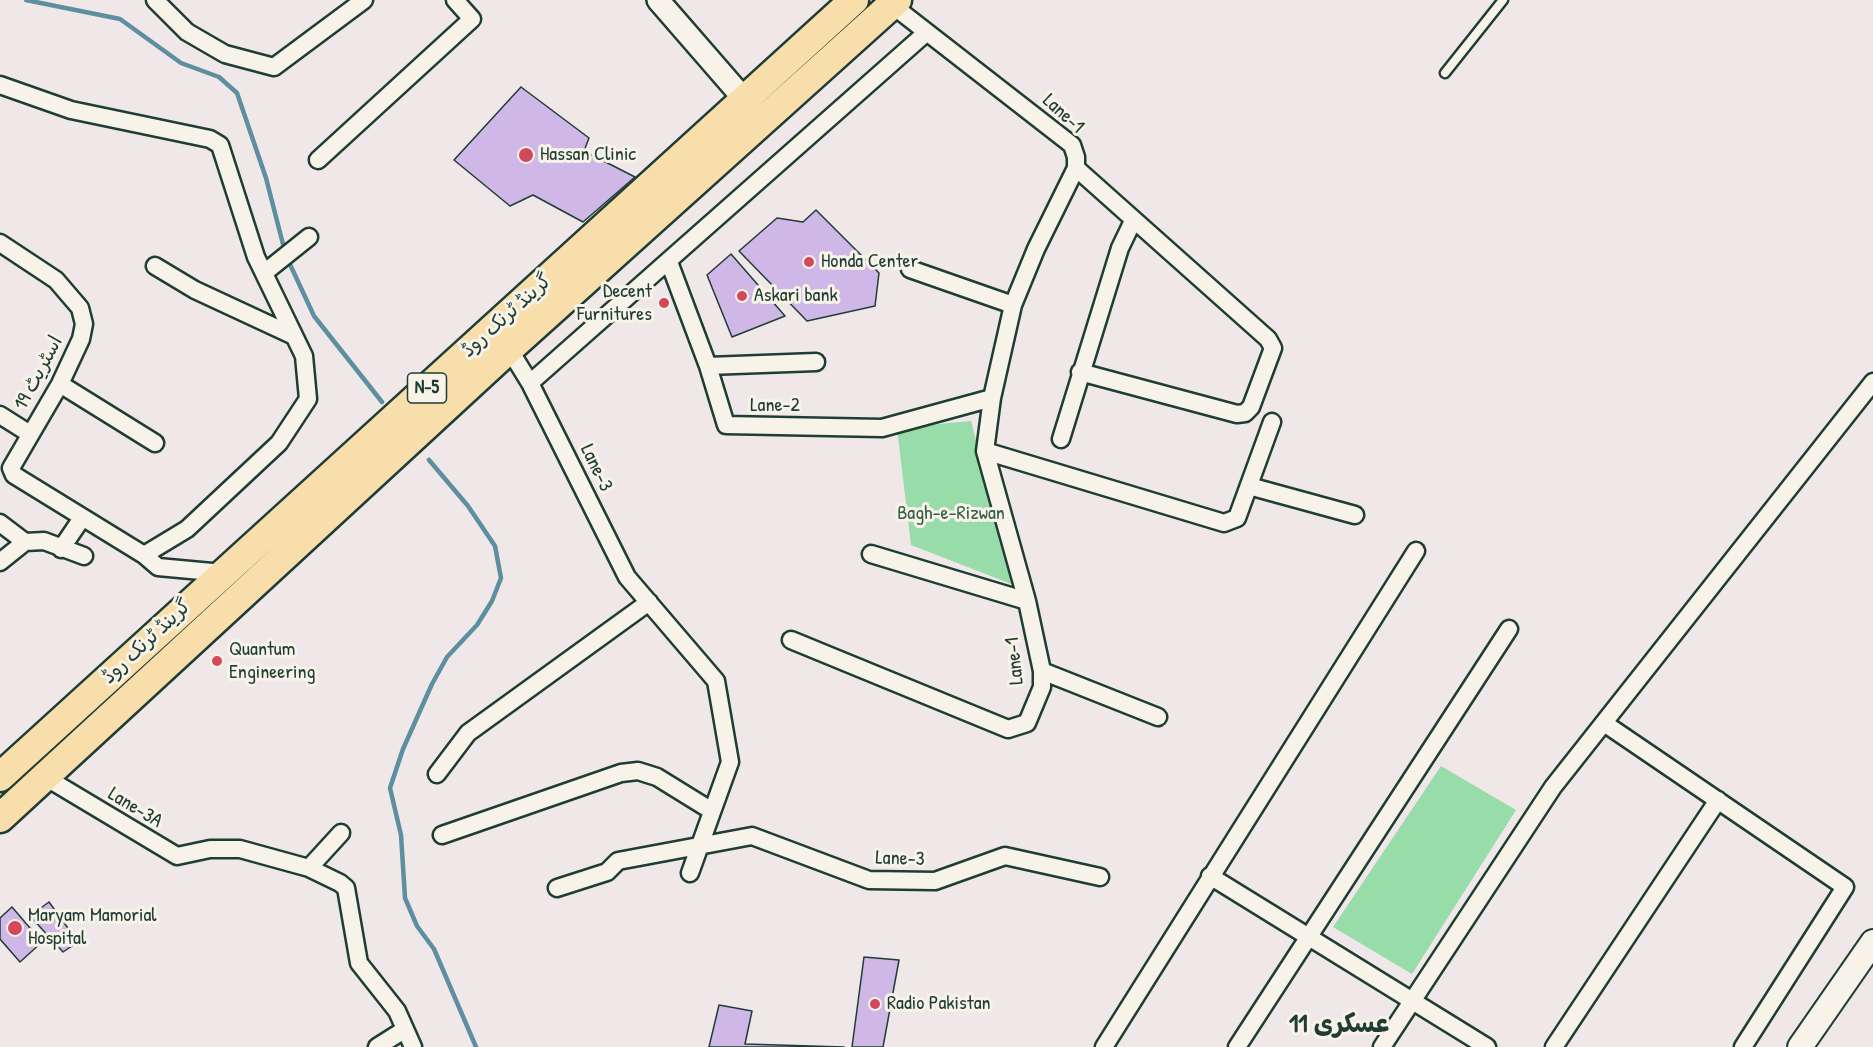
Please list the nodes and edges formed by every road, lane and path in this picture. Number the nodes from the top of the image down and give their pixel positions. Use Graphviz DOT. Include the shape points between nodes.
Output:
graph roads {
  1 [pos="155,0"];
  2 [pos="364,0"];
  3 [pos="455,0"];
  4 [pos="658,0"];
  5 [pos="854,0"];
  6 [pos="1503,0"];
  7 [pos="895,2"];
  8 [pos="927,32"];
  9 [pos="1445,73"];
  10 [pos="0,84"];
  11 [pos="754,109"];
  12 [pos="318,160"];
  13 [pos="1076,168"];
  14 [pos="1133,221"];
  15 [pos="309,237"];
  16 [pos="0,243"];
  17 [pos="669,262"];
  18 [pos="155,266"];
  19 [pos="910,269"];
  20 [pos="264,273"];
  21 [pos="561,303"];
  22 [pos="1012,305"];
  23 [pos="294,336"];
  24 [pos="509,350"];
  25 [pos="816,362"];
  26 [pos="708,366"];
  27 [pos="1080,372"];
  28 [pos="1873,382"];
  29 [pos="530,383"];
  30 [pos="60,384"];
  31 [pos="992,398"];
  32 [pos="0,415"];
  33 [pos="1272,422"];
  34 [pos="30,434"];
  35 [pos="1061,439"];
  36 [pos="155,443"];
  37 [pos="985,451"];
  38 [pos="1249,486"];
  39 [pos="1355,515"];
  40 [pos="82,518"];
  41 [pos="0,523"];
  42 [pos="25,542"];
  43 [pos="61,549"];
  44 [pos="1416,551"];
  45 [pos="871,554"];
  46 [pos="144,555"];
  47 [pos="84,556"];
  48 [pos="0,562"];
  49 [pos="223,573"];
  50 [pos="1027,601"];
  51 [pos="649,602"];
  52 [pos="1509,629"];
  53 [pos="791,640"];
  54 [pos="1042,671"];
  55 [pos="1158,717"];
  56 [pos="1604,723"];
  57 [pos="11,757"];
  58 [pos="438,774"];
  59 [pos="0,777"];
  60 [pos="45,777"];
  61 [pos="1718,800"];
  62 [pos="712,811"];
  63 [pos="0,818"];
  64 [pos="341,833"];
  65 [pos="442,835"];
  66 [pos="699,845"];
  67 [pos="309,868"];
  68 [pos="690,873"];
  69 [pos="1210,876"];
  70 [pos="1100,877"];
  71 [pos="557,888"];
  72 [pos="1308,937"];
  73 [pos="1873,942"];
  74 [pos="1414,1000"];
  75 [pos="404,1030"];
  76 [pos="377,1047"];
  77 [pos="414,1047"];
  78 [pos="1104,1047"];
  79 [pos="1237,1047"];
  80 [pos="1382,1047"];
  81 [pos="1487,1047"];
  82 [pos="1554,1047"];
  83 [pos="1743,1047"];
  84 [pos="1800,1047"];
  1 -- 2 [label="street" via="187,32 225,54 274,67"];
  3 -- 12 [label="street" via="472,19"];
  4 -- 11 [label="street"];
  5 -- 11 [label="highway, گرینڈ ٹرنک روڈ / N-5"];
  6 -- 9 [label="lane"];
  7 -- 8 [label="street, Lane-1"];
  7 -- 11 [label="highway, گرینڈ ٹرنک روڈ / N-5"];
  7 -- 21 [label="highway, گرینڈ ٹرنک روڈ / N-5" via="855,57 742,164 660,234"];
  8 -- 13 [label="street, Lane-1" via="1072,144"];
  8 -- 17 [label="street"];
  10 -- 20 [label="street" via="70,110 216,141"];
  11 -- 21 [label="highway, گرینڈ ٹرنک روڈ / N-5"];
  11 -- 49 [label="highway, گرینڈ ٹرنک روڈ / N-5"];
  13 -- 14 [label="street"];
  13 -- 22 [label="street, Lane-1"];
  14 -- 27 [label="street" via="1120,248"];
  14 -- 27 [label="street" via="1268,339 1273,348 1270,358 1251,407 1237,414"];
  15 -- 20 [label="street"];
  16 -- 30 [label="street, اسٹریٹ 19" via="56,280 80,308 84,324 81,339"];
  17 -- 26 [label="street, Lane-2"];
  17 -- 29 [label="street"];
  18 -- 23 [label="street" via="195,290"];
  19 -- 22 [label="street"];
  20 -- 23 [label="street"];
  21 -- 24 [label="highway, گرینڈ ٹرنک روڈ / N-5"];
  22 -- 31 [label="street, Lane-1"];
  23 -- 46 [label="street" via="304,356 308,399 279,443 187,530"];
  24 -- 29 [label="street, Lane-3"];
  24 -- 60 [label="highway, گرینڈ ٹرنک روڈ / N-5"];
  25 -- 26 [label="street"];
  26 -- 31 [label="street, Lane-2" via="726,425 735,427 882,428"];
  27 -- 35 [label="street"];
  28 -- 56 [label="street"];
  29 -- 51 [label="street, Lane-3" via="627,577"];
  30 -- 34 [label="street, اسٹریٹ 19"];
  30 -- 36 [label="street"];
  31 -- 37 [label="street, Lane-1"];
  32 -- 34 [label="street"];
  33 -- 38 [label="street"];
  34 -- 40 [label="street, اسٹریٹ 19" via="11,468 14,475"];
  37 -- 38 [label="street" via="1224,523 1237,518"];
  37 -- 50 [label="street, Lane-1"];
  38 -- 39 [label="street"];
  40 -- 43 [label="street"];
  40 -- 46 [label="street, اسٹریٹ 19"];
  41 -- 42 [label="street"];
  42 -- 43 [label="street" via="44,541"];
  42 -- 48 [label="street"];
  43 -- 47 [label="street"];
  44 -- 69 [label="street"];
  45 -- 50 [label="street"];
  46 -- 49 [label="street, اسٹریٹ 19" via="158,567"];
  49 -- 57 [label="highway, گرینڈ ٹرنک روڈ / N-5"];
  50 -- 54 [label="street, Lane-1"];
  51 -- 58 [label="street" via="468,733"];
  51 -- 62 [label="street, Lane-3" via="716,681 730,762"];
  52 -- 72 [label="street"];
  53 -- 54 [label="street, Lane-1" via="1008,729 1027,723 1042,687"];
  54 -- 55 [label="street"];
  56 -- 61 [label="street"];
  56 -- 74 [label="street" via="1553,787"];
  57 -- 59 [label="highway, گرینڈ ٹرنک روڈ / N-5"];
  60 -- 63 [label="highway, گرینڈ ٹرنک روڈ / N-5"];
  60 -- 67 [label="street, Lane-3A" via="177,856 210,849 240,849"];
  61 -- 82 [label="street"];
  61 -- 83 [label="street" via="1845,887"];
  62 -- 65 [label="street" via="657,777 638,771 621,773"];
  62 -- 66 [label="street, Lane-3"];
  64 -- 67 [label="street"];
  66 -- 68 [label="street, Lane-3"];
  66 -- 70 [label="street, Lane-3" via="752,836 869,880 935,881 1005,856"];
  66 -- 71 [label="street" via="618,861 607,872"];
  67 -- 75 [label="street, Lane-3A" via="346,888 359,963 397,1011"];
  69 -- 72 [label="street"];
  69 -- 78 [label="street"];
  72 -- 74 [label="street"];
  72 -- 79 [label="street"];
  73 -- 84 [label="main road"];
  74 -- 80 [label="street"];
  74 -- 81 [label="street"];
  75 -- 76 [label="street"];
  75 -- 77 [label="street"];
}
